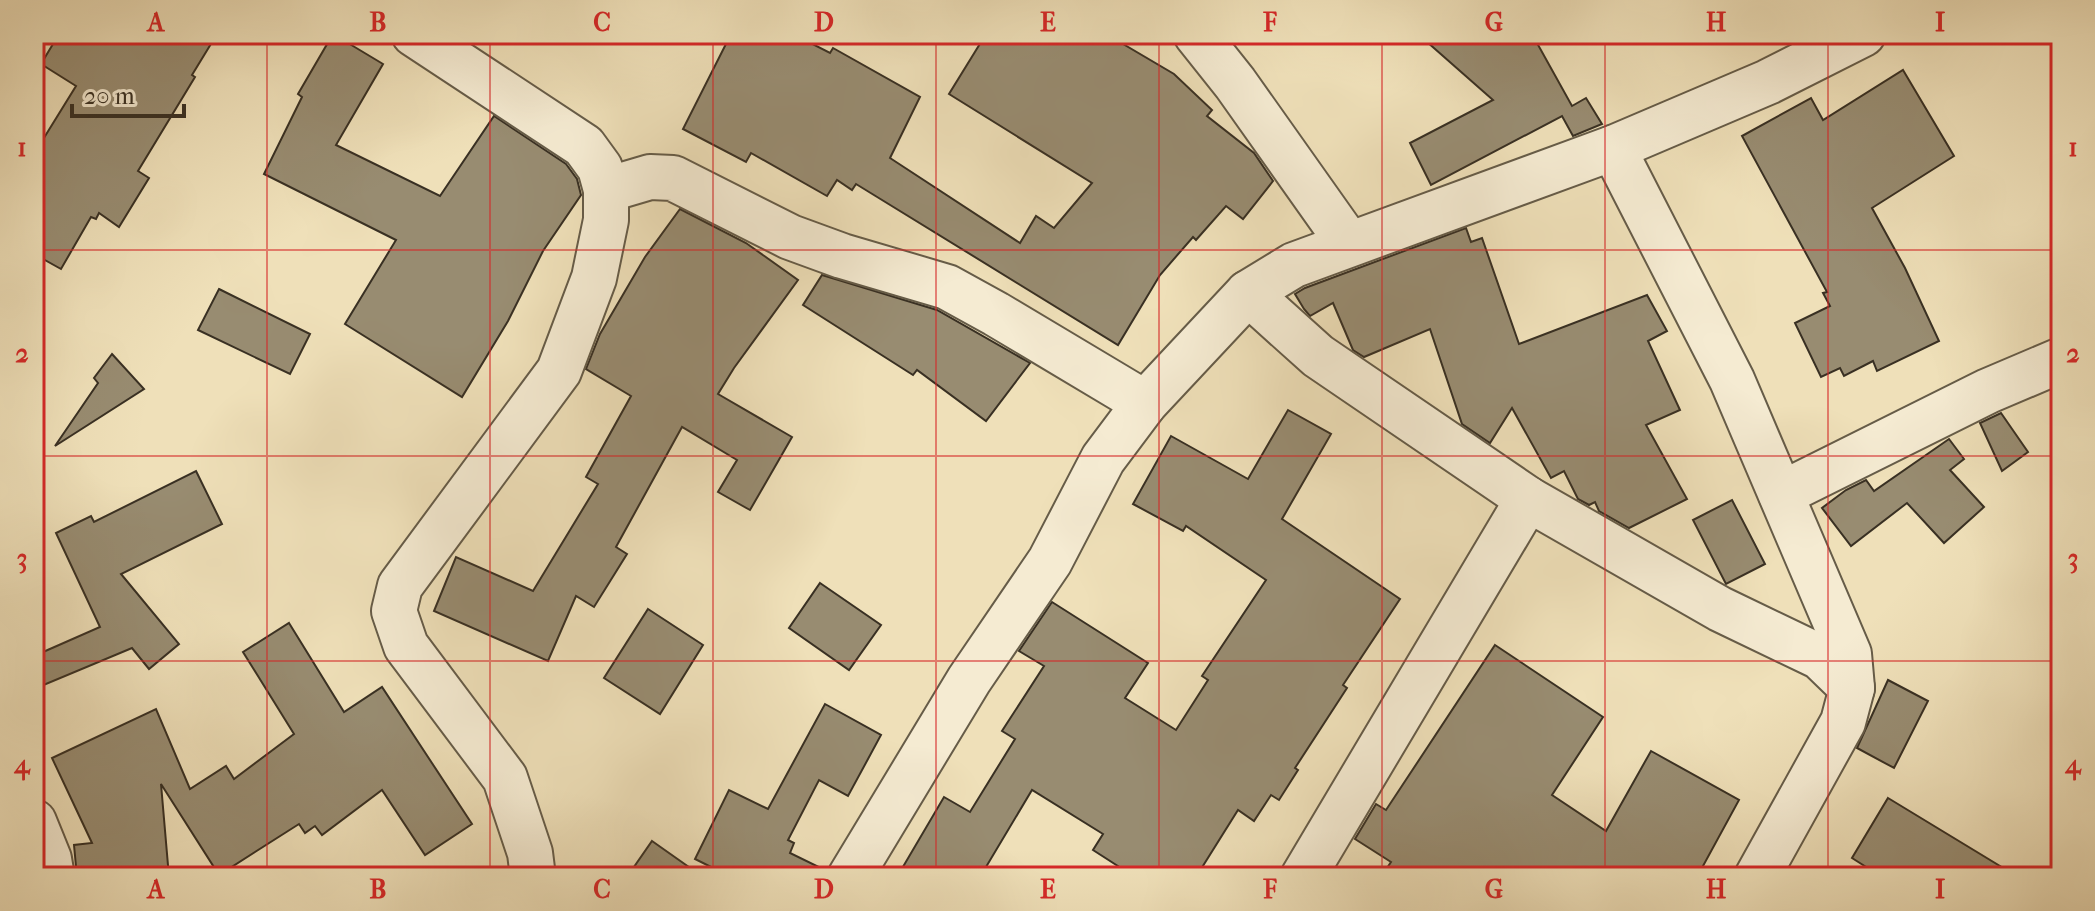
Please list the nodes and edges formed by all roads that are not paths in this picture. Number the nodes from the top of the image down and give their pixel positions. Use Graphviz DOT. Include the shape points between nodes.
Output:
graph roads {
  1 [pos="414,34"];
  2 [pos="1196,34"];
  3 [pos="1863,34"];
  4 [pos="1613,148"];
  5 [pos="606,190"];
  6 [pos="1349,244"];
  7 [pos="1248,293"];
  8 [pos="2061,360"];
  9 [pos="1145,403"];
  10 [pos="1781,494"];
  11 [pos="1528,499"];
  12 [pos="1852,688"];
  13 [pos="34,822"];
  14 [pos="52,877"];
  15 [pos="533,877"];
  16 [pos="850,877"];
  17 [pos="1303,877"];
  18 [pos="1757,877"];
  1 -- 5 [label="street" via="584,146 600,168"];
  2 -- 6 [label="street"];
  3 -- 4 [label="street" via="1768,82"];
  4 -- 6 [label="street"];
  4 -- 10 [label="street" via="1732,380"];
  5 -- 9 [label="street" via="650,177 673,178 790,237 947,287"];
  5 -- 15 [label="street" via="606,220 594,278 559,371 400,586 394,611 406,646 505,778"];
  6 -- 7 [label="street" via="1294,265"];
  7 -- 9 [label="street"];
  7 -- 11 [label="street" via="1318,356"];
  8 -- 10 [label="street"];
  9 -- 16 [label="street" via="1103,459 1050,561 969,680"];
  10 -- 12 [label="street" via="1849,654"];
  11 -- 12 [label="street" via="1720,609 1820,657"];
  11 -- 17 [label="street"];
  12 -- 18 [label="street" via="1843,722"];
  13 -- 14 [label="street"];
}
